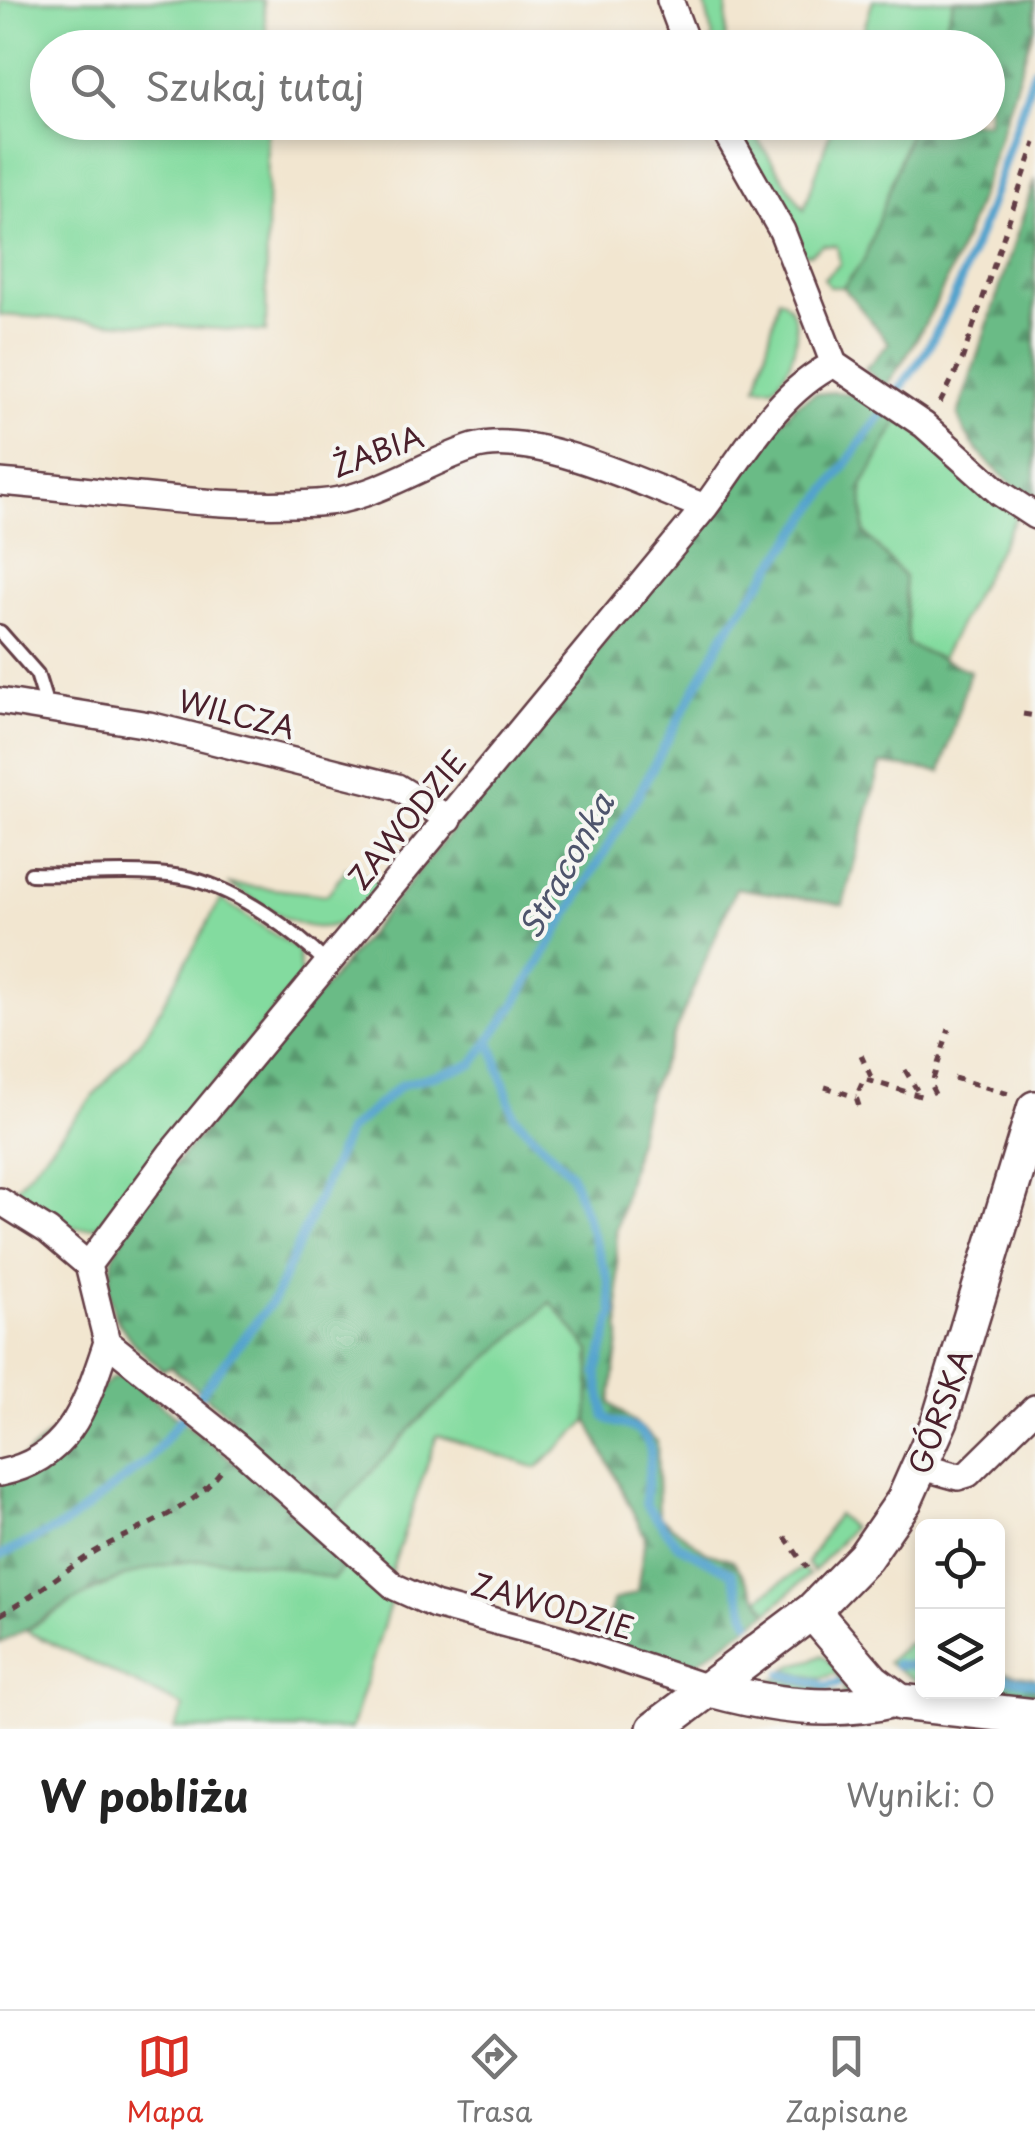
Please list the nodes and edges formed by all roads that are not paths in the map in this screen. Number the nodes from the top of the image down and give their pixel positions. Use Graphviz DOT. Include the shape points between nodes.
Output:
graph roads {
  1 [pos="670,0"];
  2 [pos="681,30"];
  3 [pos="730,140"];
  4 [pos="834,364"];
  5 [pos="0,482"];
  6 [pos="705,507"];
  7 [pos="1035,516"];
  8 [pos="0,632"];
  9 [pos="0,701"];
  10 [pos="48,706"];
  11 [pos="448,819"];
  12 [pos="31,874"];
  13 [pos="328,964"];
  14 [pos="1022,1101"];
  15 [pos="0,1202"];
  16 [pos="88,1266"];
  17 [pos="106,1342"];
  18 [pos="1035,1408"];
  19 [pos="922,1467"];
  20 [pos="0,1473"];
  21 [pos="814,1595"];
  22 [pos="711,1689"];
  23 [pos="895,1699"];
  24 [pos="1035,1717"];
  25 [pos="655,1729"];
  1 -- 2 [label="street"];
  3 -- 4 [label="street" via="782,231"];
  4 -- 6 [label="street, ZAWODZIE" via="785,398"];
  4 -- 7 [label="street" via="917,419"];
  5 -- 6 [label="street, ŻABIA" via="315,504 354,498 470,448 503,442"];
  6 -- 11 [label="street, ZAWODZIE"];
  8 -- 10 [label="lane" via="38,674"];
  9 -- 10 [label="street, WILCZA"];
  10 -- 11 [label="street, WILCZA" via="397,786"];
  11 -- 13 [label="street, ZAWODZIE"];
  12 -- 13 [label="lane" via="191,879 243,902"];
  13 -- 16 [label="street, ZAWODZIE" via="171,1153"];
  14 -- 19 [label="street, GÓRSKA"];
  15 -- 16 [label="street"];
  16 -- 17 [label="street"];
  17 -- 20 [label="street" via="60,1444 41,1460"];
  17 -- 22 [label="street, ZAWODZIE" via="412,1596"];
  18 -- 19 [label="street" via="968,1474"];
  19 -- 21 [label="street, GÓRSKA" via="865,1557"];
  21 -- 22 [label="street, GÓRSKA"];
  21 -- 23 [label="street" via="872,1681"];
  22 -- 23 [label="street" via="769,1704 839,1708"];
  22 -- 25 [label="street, GÓRSKA"];
  23 -- 24 [label="street" via="914,1707"];
}
